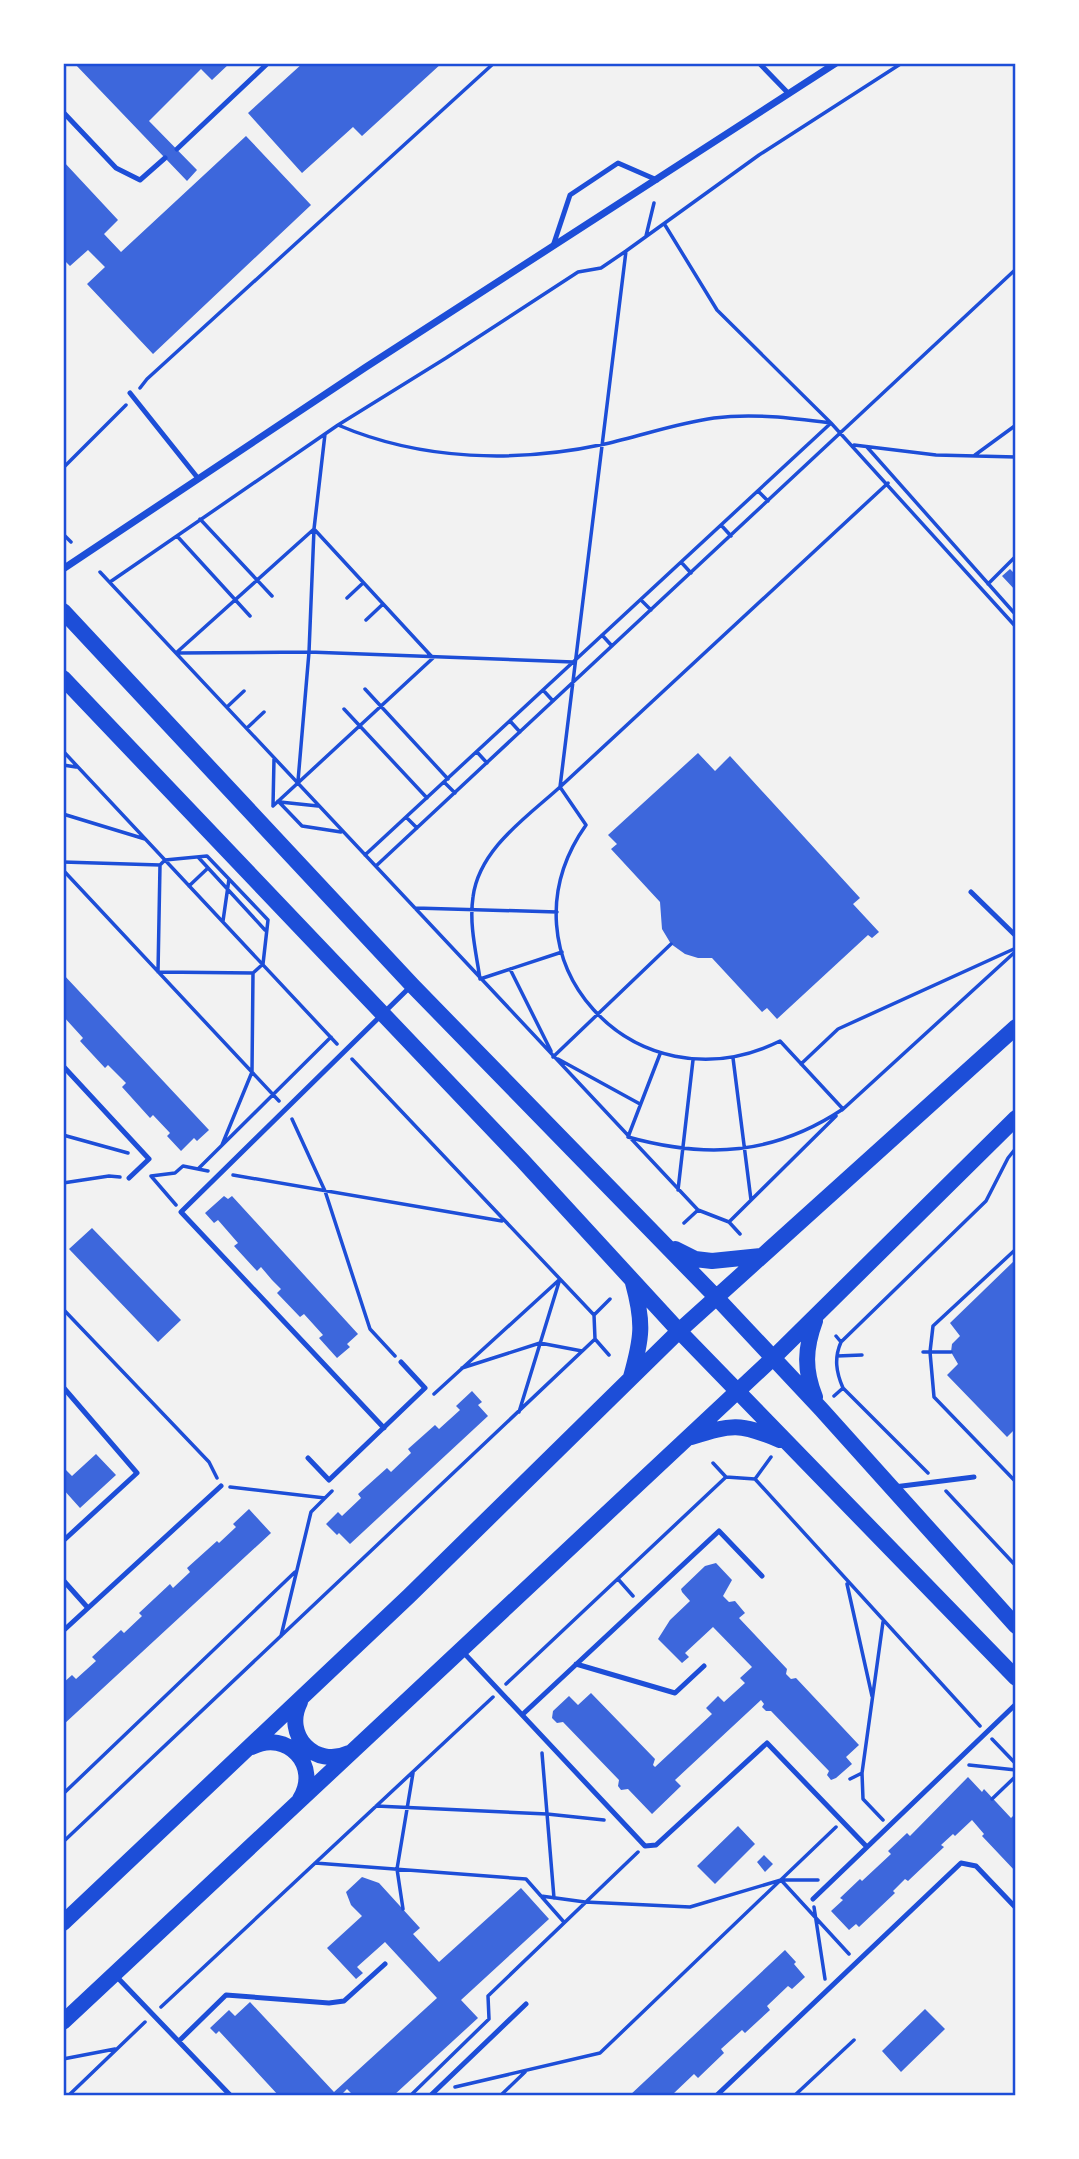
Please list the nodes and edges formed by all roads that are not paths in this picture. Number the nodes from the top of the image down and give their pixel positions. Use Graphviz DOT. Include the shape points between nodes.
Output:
graph roads {
  1 [pos="268,63"];
  2 [pos="759,63"];
  3 [pos="836,63"];
  4 [pos="789,94"];
  5 [pos="63,112"];
  6 [pos="177,149"];
  7 [pos="166,158"];
  8 [pos="657,180"];
  9 [pos="553,246"];
  10 [pos="132,395"];
  11 [pos="197,477"];
  12 [pos="63,569"];
  13 [pos="63,611"];
  14 [pos="63,678"];
  15 [pos="971,892"];
  16 [pos="1016,936"];
  17 [pos="412,985"];
  18 [pos="383,1013"];
  19 [pos="1016,1027"];
  20 [pos="63,1066"];
  21 [pos="1016,1118"];
  22 [pos="129,1178"];
  23 [pos="664,1244"];
  24 [pos="761,1255"];
  25 [pos="631,1278"];
  26 [pos="716,1297"];
  27 [pos="817,1316"];
  28 [pos="679,1331"];
  29 [pos="773,1358"];
  30 [pos="401,1362"];
  31 [pos="631,1378"];
  32 [pos="63,1387"];
  33 [pos="737,1391"];
  34 [pos="821,1409"];
  35 [pos="384,1428"];
  36 [pos="688,1437"];
  37 [pos="786,1442"];
  38 [pos="308,1458"];
  39 [pos="974,1477"];
  40 [pos="221,1486"];
  41 [pos="891,1488"];
  42 [pos="63,1541"];
  43 [pos="762,1576"];
  44 [pos="63,1580"];
  45 [pos="88,1608"];
  46 [pos="1016,1626"];
  47 [pos="63,1631"];
  48 [pos="461,1650"];
  49 [pos="576,1664"];
  50 [pos="704,1666"];
  51 [pos="1016,1678"];
  52 [pos="303,1697"];
  53 [pos="1016,1704"];
  54 [pos="523,1714"];
  55 [pos="247,1750"];
  56 [pos="352,1752"];
  57 [pos="297,1804"];
  58 [pos="867,1847"];
  59 [pos="813,1899"];
  60 [pos="1016,1908"];
  61 [pos="63,1923"];
  62 [pos="385,1964"];
  63 [pos="114,1975"];
  64 [pos="526,2004"];
  65 [pos="63,2022"];
  66 [pos="179,2041"];
  67 [pos="432,2094"];
  68 [pos="232,2096"];
  69 [pos="716,2096"];
  1 -- 6 [label="lane"];
  2 -- 4 [label="lane"];
  3 -- 4 [label="street"];
  4 -- 8 [label="street"];
  5 -- 7 [label="lane" via="116,168 140,180"];
  8 -- 9 [label="street"];
  8 -- 9 [label="lane" via="618,163 570,195"];
  9 -- 11 [label="street"];
  10 -- 11 [label="lane"];
  11 -- 12 [label="street"];
  13 -- 17 [label="main road"];
  14 -- 18 [label="main road"];
  15 -- 16 [label="lane"];
  17 -- 18 [label="lane"];
  17 -- 23 [label="main road"];
  18 -- 25 [label="main road"];
  18 -- 35 [label="lane" via="181,1212"];
  19 -- 24 [label="main road"];
  20 -- 22 [label="lane" via="149,1159"];
  21 -- 27 [label="main road"];
  23 -- 24 [label="main road" via="695,1259"];
  23 -- 26 [label="main road"];
  24 -- 26 [label="main road"];
  25 -- 28 [label="main road"];
  25 -- 31 [label="main road" via="642,1328"];
  26 -- 28 [label="main road"];
  26 -- 29 [label="main road"];
  27 -- 29 [label="main road"];
  27 -- 34 [label="main road" via="806,1359 808,1381"];
  28 -- 31 [label="main road"];
  28 -- 33 [label="main road"];
  29 -- 33 [label="main road"];
  29 -- 34 [label="main road"];
  30 -- 35 [label="lane" via="425,1388"];
  31 -- 52 [label="main road"];
  32 -- 42 [label="lane" via="137,1473"];
  33 -- 36 [label="main road"];
  33 -- 37 [label="main road"];
  34 -- 41 [label="main road"];
  35 -- 38 [label="lane" via="329,1480"];
  36 -- 37 [label="main road" via="736,1426"];
  36 -- 48 [label="main road"];
  37 -- 51 [label="main road"];
  39 -- 41 [label="lane"];
  40 -- 45 [label="lane"];
  41 -- 46 [label="main road"];
  43 -- 49 [label="lane" via="719,1531"];
  44 -- 45 [label="lane"];
  45 -- 47 [label="lane"];
  48 -- 54 [label="lane"];
  48 -- 56 [label="main road"];
  49 -- 50 [label="lane" via="675,1693"];
  49 -- 54 [label="lane"];
  52 -- 55 [label="main road"];
  52 -- 56 [label="main road" via="295,1723 306,1747 328,1758"];
  53 -- 58 [label="lane"];
  54 -- 58 [label="lane" via="645,1846 656,1845 767,1743"];
  55 -- 57 [label="main road" via="262,1742 278,1742 299,1755 307,1780"];
  55 -- 61 [label="main road"];
  56 -- 57 [label="main road"];
  57 -- 63 [label="main road"];
  58 -- 59 [label="lane"];
  60 -- 69 [label="lane" via="976,1866 961,1863"];
  62 -- 66 [label="lane" via="344,2001 226,1995"];
  63 -- 65 [label="main road"];
  63 -- 66 [label="lane"];
  64 -- 67 [label="lane"];
  66 -- 68 [label="lane"];
}
